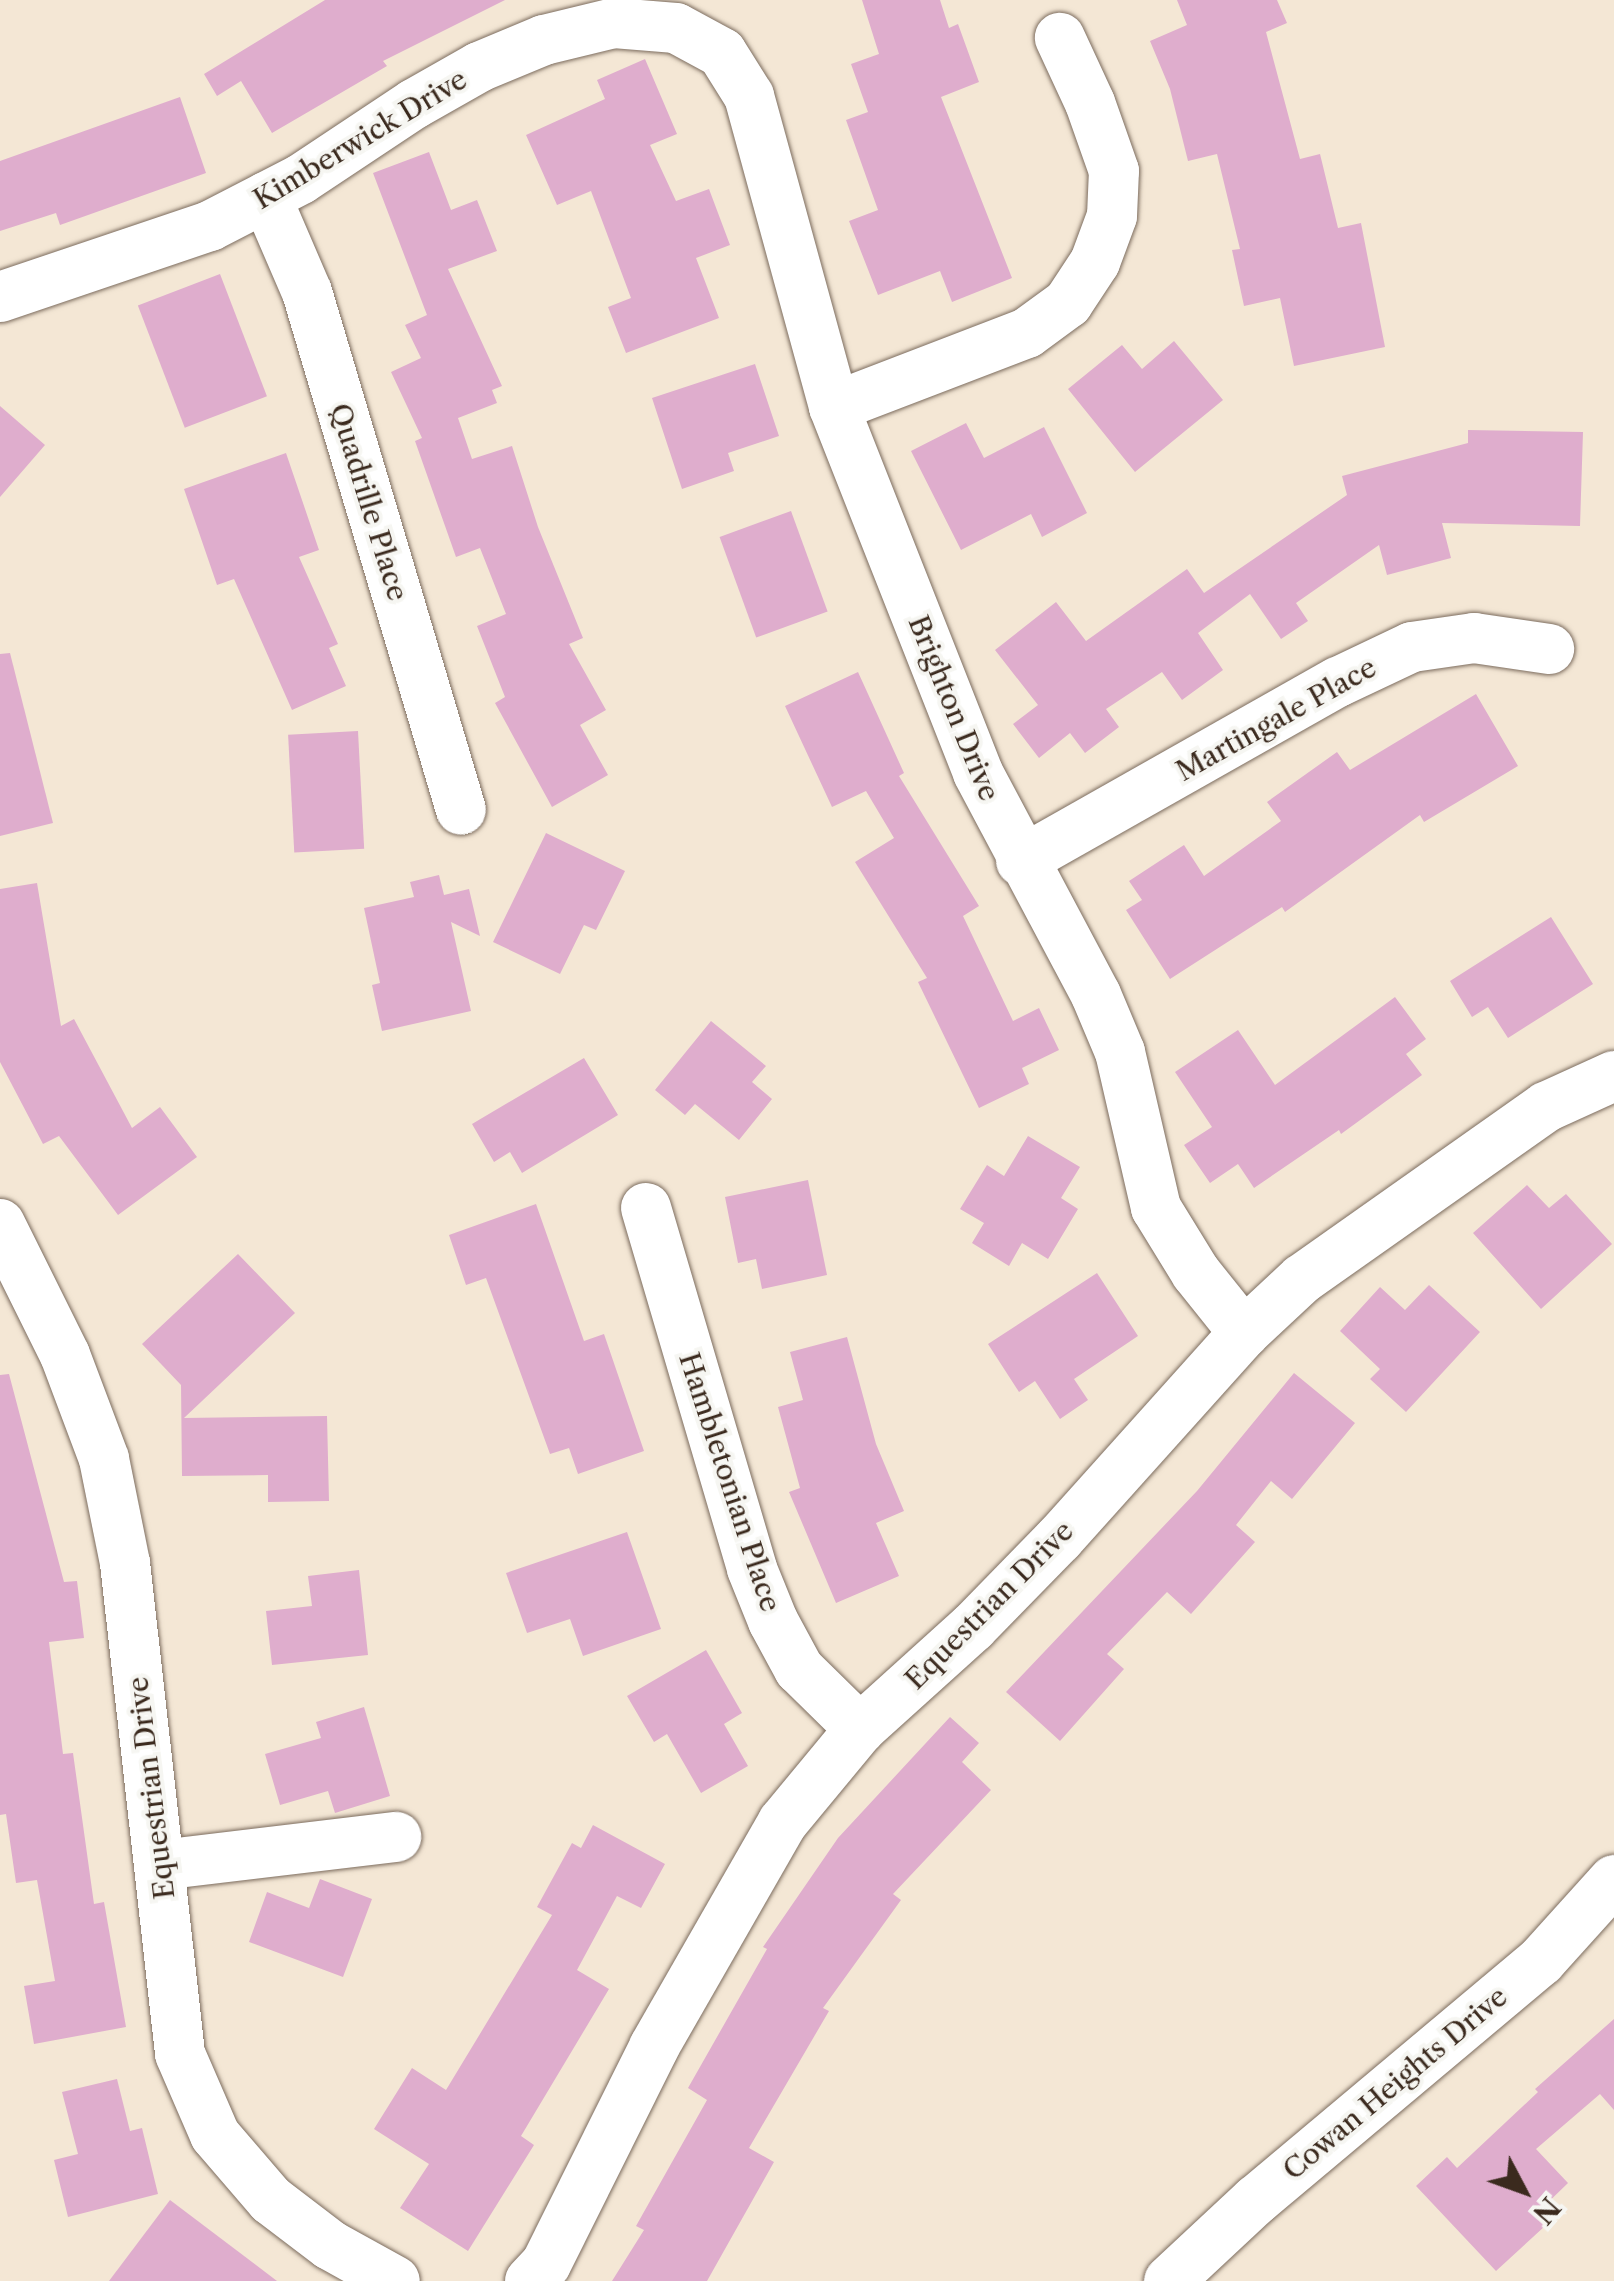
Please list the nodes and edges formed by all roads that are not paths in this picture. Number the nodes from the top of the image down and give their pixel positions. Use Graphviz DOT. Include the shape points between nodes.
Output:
graph roads {
  1 [pos="1060,38"];
  2 [pos="722,53"];
  3 [pos="266,198"];
  4 [pos="0,296"];
  5 [pos="834,407"];
  6 [pos="1550,649"];
  7 [pos="461,810"];
  8 [pos="1020,862"];
  9 [pos="1614,1076"];
  10 [pos="646,1208"];
  11 [pos="0,1224"];
  12 [pos="1244,1333"];
  13 [pos="860,1729"];
  14 [pos="396,1837"];
  15 [pos="160,1866"];
  16 [pos="1614,1880"];
  17 [pos="395,2281"];
  18 [pos="530,2281"];
  19 [pos="1170,2281"];
  1 -- 5 [label="street" via="1114,171 1112,216 1095,262 1068,304 1026,333"];
  2 -- 3 [label="street, Kimberwick Drive" via="676,28 614,23 544,40 414,104"];
  2 -- 5 [label="street, Brighton Drive" via="749,96"];
  3 -- 4 [label="street, Kimberwick Drive" via="160,247"];
  3 -- 7 [label="street, Quadrille Place" via="307,292"];
  5 -- 8 [label="street, Brighton Drive" via="978,773"];
  6 -- 8 [label="street, Martingale Place" via="1474,638 1412,646"];
  8 -- 12 [label="street, Brighton Drive" via="1096,995 1120,1052 1156,1208"];
  9 -- 12 [label="street, Equestrian Drive" via="1546,1108 1460,1164 1302,1279"];
  10 -- 13 [label="street, Hambletonian Place" via="773,1621 799,1669"];
  11 -- 15 [label="street, Equestrian Drive" via="104,1458 125,1563"];
  12 -- 13 [label="street, Equestrian Drive" via="1060,1539"];
  13 -- 18 [label="street, Equestrian Drive" via="783,1822 654,2047 546,2264"];
  14 -- 15 [label="street"];
  15 -- 17 [label="street, Equestrian Drive" via="180,2054 215,2135 271,2200"];
  16 -- 19 [label="street, Cowan Heights Drive" via="1541,1961 1256,2200"];
}
